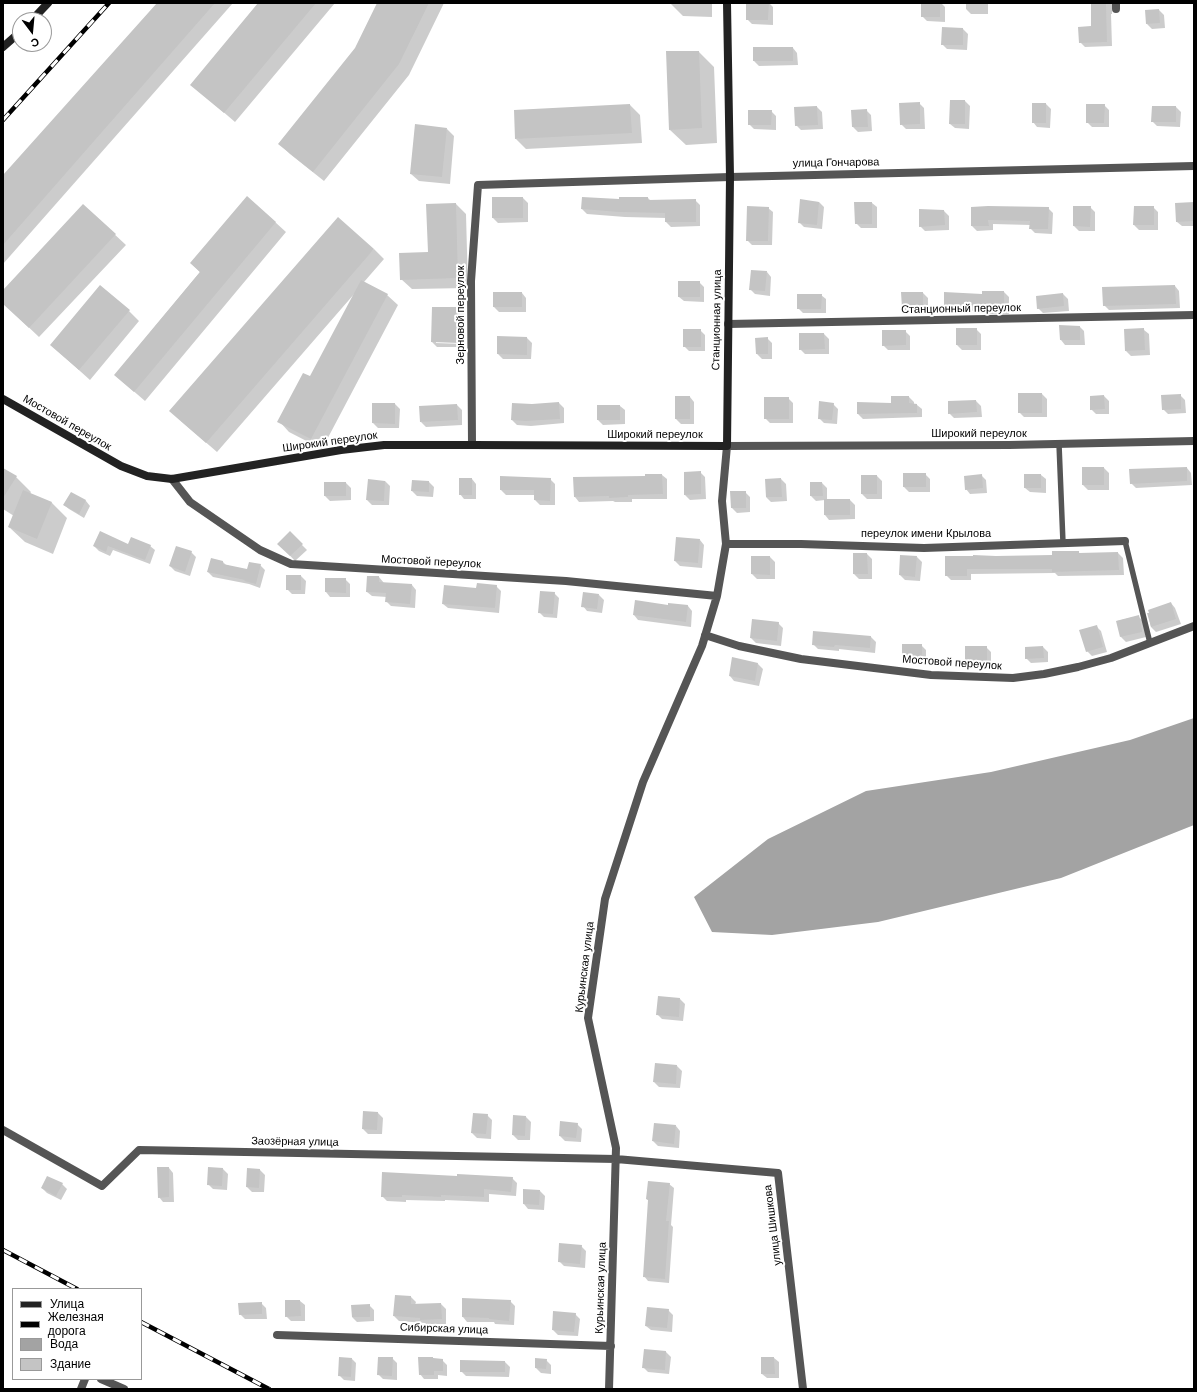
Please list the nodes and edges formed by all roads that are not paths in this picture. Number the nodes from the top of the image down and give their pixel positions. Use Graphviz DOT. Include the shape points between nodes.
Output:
graph roads {
  1 [pos="48,3"];
  2 [pos="727,3"];
  3 [pos="40,12"];
  4 [pos="12,39"];
  5 [pos="3,47"];
  6 [pos="1194,166"];
  7 [pos="730,177"];
  8 [pos="478,185"];
  9 [pos="1194,315"];
  10 [pos="728,324"];
  11 [pos="3,399"];
  12 [pos="1194,441"];
  13 [pos="472,444"];
  14 [pos="1059,444"];
  15 [pos="727,446"];
  16 [pos="121,466"];
  17 [pos="172,479"];
  18 [pos="1125,541"];
  19 [pos="1063,543"];
  20 [pos="726,544"];
  21 [pos="717,596"];
  22 [pos="1194,626"];
  23 [pos="705,635"];
  24 [pos="1150,643"];
  25 [pos="3,1130"];
  26 [pos="616,1159"];
  27 [pos="277,1335"];
  28 [pos="611,1346"];
  29 [pos="103,1380"];
  30 [pos="124,1389"];
  31 [pos="609,1389"];
  32 [pos="803,1389"];
  1 -- 3 [label="main road"];
  2 -- 7 [label="main road, Станционная улица"];
  4 -- 5 [label="main road"];
  6 -- 7 [label="street, улица Гончарова"];
  7 -- 8 [label="street, улица Гончарова"];
  7 -- 10 [label="main road, Станционная улица"];
  8 -- 13 [label="street, Зерновой переулок" via="471,281"];
  9 -- 10 [label="street, Станционный переулок"];
  10 -- 15 [label="main road, Станционная улица"];
  11 -- 16 [label="main road, Мостовой переулок"];
  12 -- 14 [label="street, Широкий переулок"];
  13 -- 15 [label="main road, Широкий переулок"];
  13 -- 17 [label="main road, Широкий переулок" via="384,445 341,450"];
  14 -- 15 [label="street, Широкий переулок"];
  14 -- 19 [label="lane"];
  15 -- 20 [label="street, Станционная улица" via="722,501"];
  16 -- 17 [label="main road, Широкий переулок" via="147,476"];
  17 -- 21 [label="street, Мостовой переулок" via="190,502 260,550 291,564 566,581"];
  18 -- 19 [label="street, переулок имени Крылова"];
  18 -- 24 [label="lane"];
  19 -- 20 [label="street, переулок имени Крылова" via="924,548"];
  20 -- 21 [label="street, Станционная улица"];
  21 -- 23 [label="street, Станционная улица"];
  22 -- 24 [label="street, Мостовой переулок"];
  23 -- 24 [label="street, Мостовой переулок" via="739,646 801,659 931,675 1013,678 1078,667"];
  23 -- 26 [label="street, Курьинская улица" via="644,782 605,899 588,1018 616,1148"];
  25 -- 26 [label="street, Заозёрная улица" via="102,1186 139,1150"];
  26 -- 28 [label="street, Курьинская улица"];
  26 -- 32 [label="street, улица Шишкова" via="778,1173"];
  27 -- 28 [label="street, Сибирская улица"];
  28 -- 31 [label="street, Курьинская улица"];
  29 -- 30 [label="street"];
}
